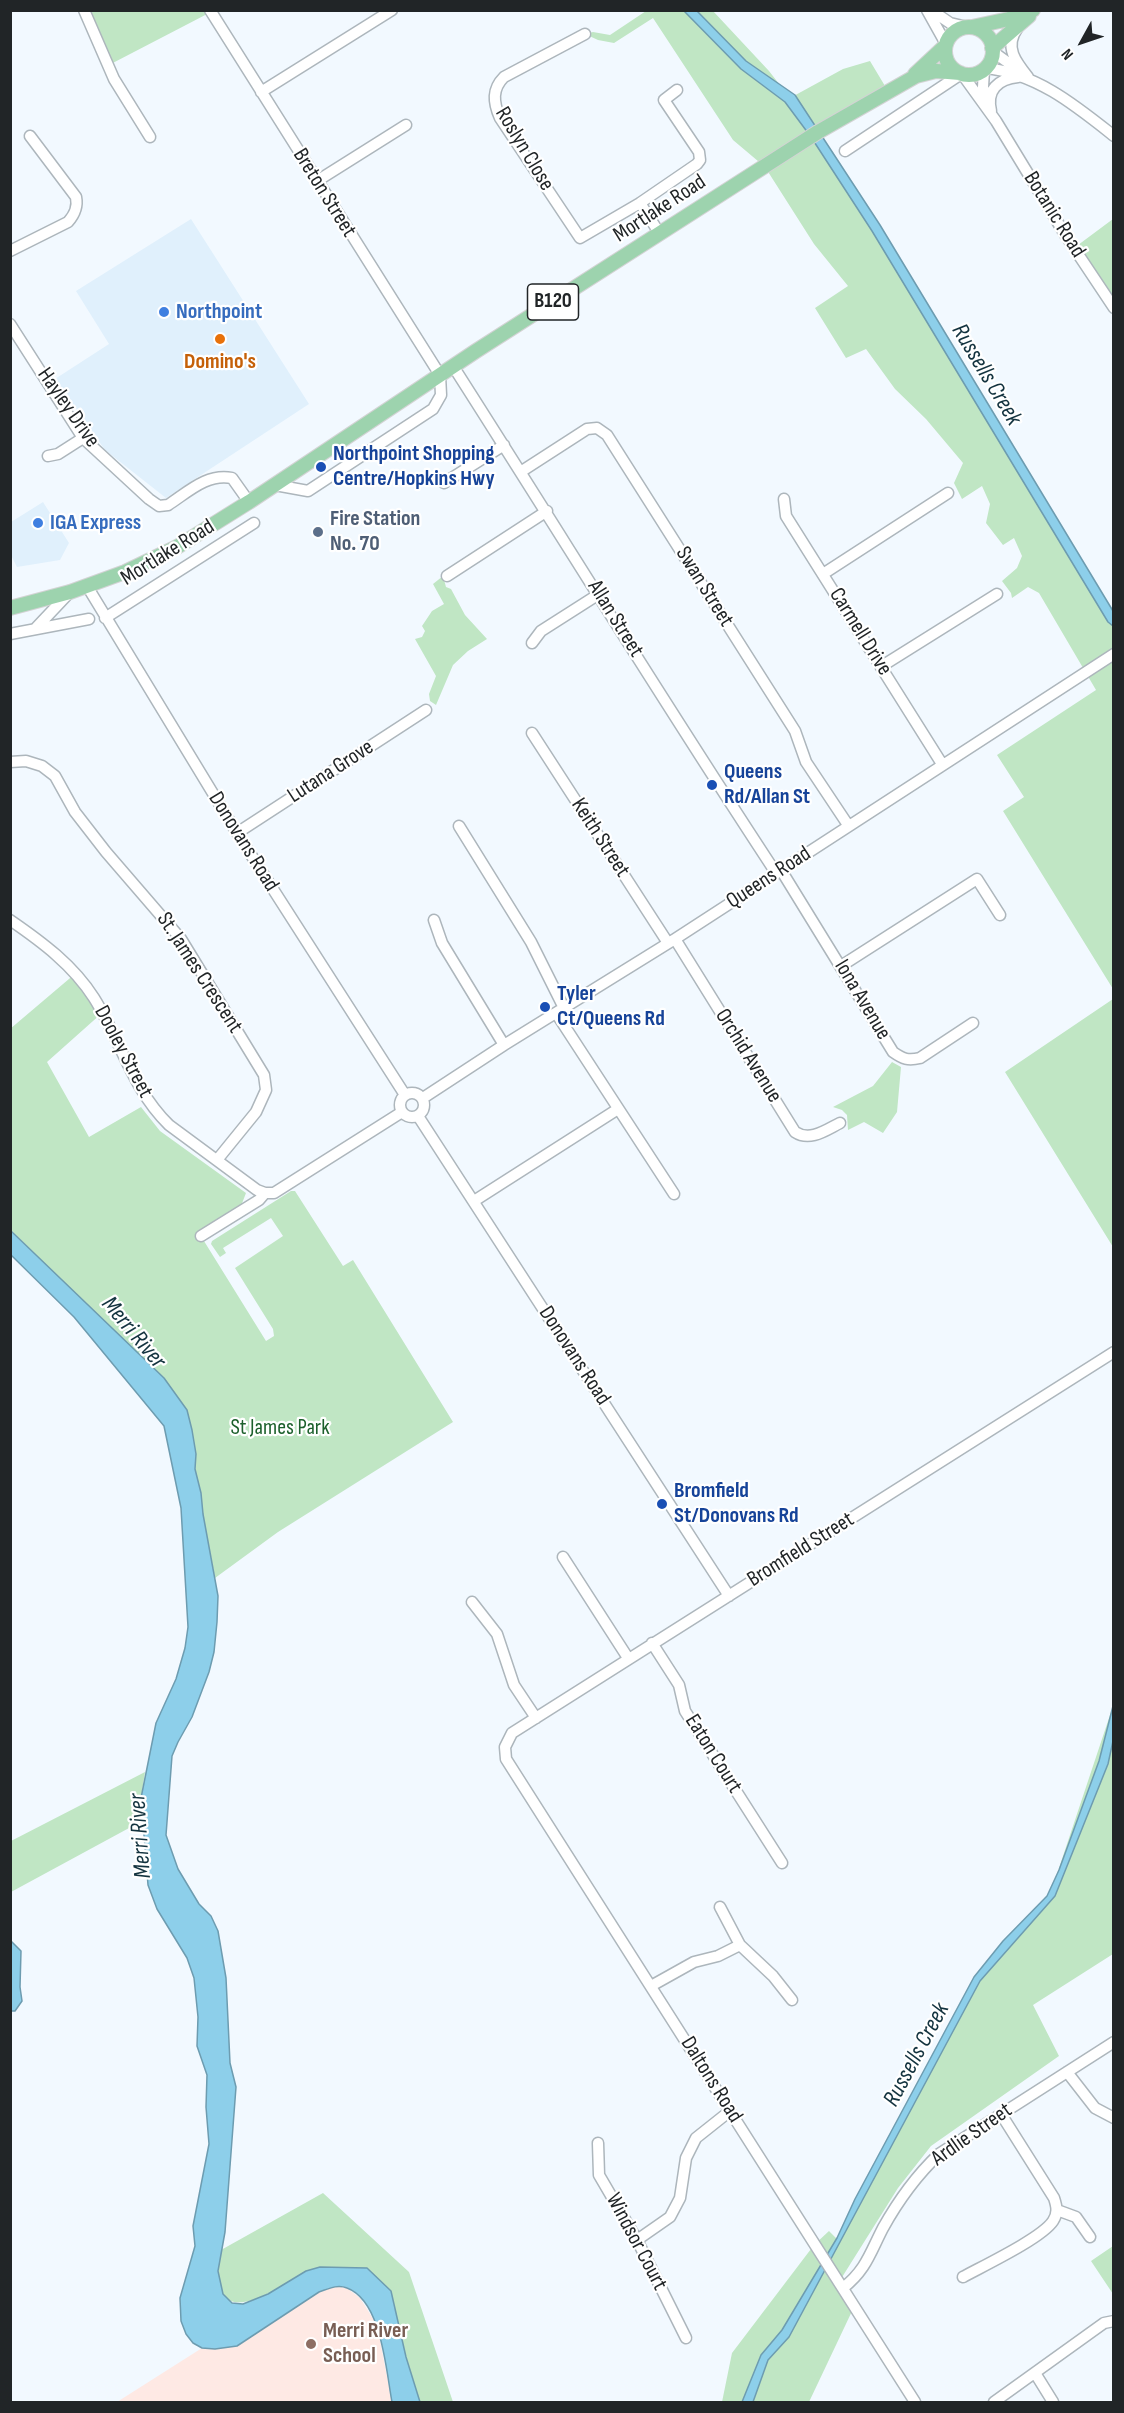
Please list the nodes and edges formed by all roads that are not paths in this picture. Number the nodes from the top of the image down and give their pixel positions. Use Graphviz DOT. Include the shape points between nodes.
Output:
graph roads {
  1 [pos="84,10"];
  2 [pos="210,10"];
  3 [pos="392,10"];
  4 [pos="929,10"];
  5 [pos="1031,14"];
  6 [pos="970,27"];
  7 [pos="585,34"];
  8 [pos="946,45"];
  9 [pos="992,50"];
  10 [pos="984,69"];
  11 [pos="961,74"];
  12 [pos="1028,78"];
  13 [pos="906,81"];
  14 [pos="677,90"];
  15 [pos="261,92"];
  16 [pos="993,116"];
  17 [pos="406,125"];
  18 [pos="30,136"];
  19 [pos="1113,136"];
  20 [pos="150,138"];
  21 [pos="845,151"];
  22 [pos="316,181"];
  23 [pos="639,203"];
  24 [pos="660,234"];
  25 [pos="10,251"];
  26 [pos="1113,308"];
  27 [pos="10,324"];
  28 [pos="453,366"];
  29 [pos="440,375"];
  30 [pos="83,438"];
  31 [pos="504,445"];
  32 [pos="48,456"];
  33 [pos="522,471"];
  34 [pos="444,483"];
  35 [pos="275,485"];
  36 [pos="948,493"];
  37 [pos="784,499"];
  38 [pos="249,502"];
  39 [pos="547,511"];
  40 [pos="254,523"];
  41 [pos="823,574"];
  42 [pos="444,575"];
  43 [pos="87,586"];
  44 [pos="70,592"];
  45 [pos="599,594"];
  46 [pos="997,594"];
  47 [pos="10,608"];
  48 [pos="105,618"];
  49 [pos="89,619"];
  50 [pos="34,630"];
  51 [pos="10,634"];
  52 [pos="532,644"];
  53 [pos="1113,654"];
  54 [pos="882,666"];
  55 [pos="426,710"];
  56 [pos="532,733"];
  57 [pos="10,762"];
  58 [pos="942,764"];
  59 [pos="849,825"];
  60 [pos="459,826"];
  61 [pos="237,833"];
  62 [pos="779,871"];
  63 [pos="1000,915"];
  64 [pos="10,920"];
  65 [pos="434,920"];
  66 [pos="672,941"];
  67 [pos="841,966"];
  68 [pos="560,1010"];
  69 [pos="973,1023"];
  70 [pos="504,1045"];
  71 [pos="405,1095"];
  72 [pos="423,1098"];
  73 [pos="618,1109"];
  74 [pos="402,1112"];
  75 [pos="418,1116"];
  76 [pos="840,1124"];
  77 [pos="217,1160"];
  78 [pos="269,1193"];
  79 [pos="674,1194"];
  80 [pos="474,1201"];
  81 [pos="201,1236"];
  82 [pos="1113,1352"];
  83 [pos="563,1557"];
  84 [pos="729,1596"];
  85 [pos="472,1602"];
  86 [pos="652,1643"];
  87 [pos="628,1658"];
  88 [pos="536,1718"];
  89 [pos="506,1759"];
  90 [pos="782,1863"];
  91 [pos="720,1907"];
  92 [pos="740,1945"];
  93 [pos="651,1986"];
  94 [pos="792,2000"];
  95 [pos="1113,2042"];
  96 [pos="1067,2072"];
  97 [pos="730,2111"];
  98 [pos="1001,2114"];
  99 [pos="1113,2118"];
  100 [pos="598,2143"];
  101 [pos="1058,2210"];
  102 [pos="1090,2237"];
  103 [pos="638,2240"];
  104 [pos="963,2277"];
  105 [pos="843,2288"];
  106 [pos="1113,2321"];
  107 [pos="686,2338"];
  108 [pos="1035,2373"];
  109 [pos="915,2403"];
  110 [pos="994,2403"];
  111 [pos="1053,2403"];
  1 -- 20 [label="street" via="114,80"];
  2 -- 15 [label="street, Breton Street"];
  3 -- 15 [label="street"];
  4 -- 6 [label="street" via="950,23"];
  4 -- 8 [label="street"];
  5 -- 6 [label="main road, B120"];
  5 -- 9 [label="main road"];
  5 -- 12 [label="street" via="1014,33 1010,47"];
  6 -- 8 [label="main road, B120" via="956,31"];
  6 -- 9 [label="main road" via="986,34"];
  7 -- 23 [label="street, Roslyn Close" via="504,77 497,84 496,109 580,238"];
  8 -- 11 [label="main road" via="948,62"];
  8 -- 13 [label="main road, Mortlake Road / B120"];
  9 -- 10 [label="main road"];
  9 -- 12 [label="street"];
  10 -- 11 [label="main road, B120"];
  10 -- 12 [label="street"];
  10 -- 16 [label="street, Botanic Road" via="983,87"];
  11 -- 13 [label="main road, Mortlake Road / B120" via="927,73"];
  11 -- 16 [label="street, Botanic Road"];
  11 -- 21 [label="street"];
  12 -- 16 [label="street" via="1003,81 993,89 989,98"];
  12 -- 19 [label="street" via="1065,98"];
  13 -- 24 [label="main road, Mortlake Road / B120" via="818,132"];
  14 -- 23 [label="street, Roslyn Close" via="660,102 697,150 700,160"];
  15 -- 22 [label="street, Breton Street"];
  16 -- 26 [label="street, Botanic Road"];
  17 -- 22 [label="street"];
  18 -- 25 [label="street" via="76,196 77,204 68,222"];
  22 -- 29 [label="street, Breton Street"];
  23 -- 24 [label="street"];
  24 -- 28 [label="main road, Mortlake Road / B120"];
  27 -- 30 [label="street, Hayley Drive"];
  28 -- 29 [label="main road, Mortlake Road / B120"];
  28 -- 31 [label="street, Allan Street"];
  29 -- 35 [label="main road, Mortlake Road / B120"];
  29 -- 35 [label="street" via="441,395 433,409 399,432 308,491"];
  30 -- 32 [label="street"];
  30 -- 38 [label="street, Hayley Drive" via="159,506 168,505 210,478 220,476 232,478"];
  31 -- 33 [label="street, Allan Street"];
  31 -- 34 [label="street"];
  33 -- 39 [label="street, Allan Street"];
  33 -- 59 [label="street, Swan Street" via="587,429 597,428 607,435 795,731 806,762"];
  35 -- 38 [label="main road, Mortlake Road / B120"];
  36 -- 41 [label="street"];
  37 -- 41 [label="street, Carmell Drive" via="786,516"];
  38 -- 43 [label="main road, Mortlake Road / B120" via="177,547"];
  39 -- 42 [label="street"];
  39 -- 45 [label="street, Allan Street"];
  40 -- 48 [label="street, Mortlake Road"];
  41 -- 54 [label="street, Carmell Drive"];
  43 -- 44 [label="main road, Mortlake Road / B120"];
  43 -- 48 [label="street, Donovans Road"];
  44 -- 47 [label="main road, Mortlake Road / B120"];
  44 -- 50 [label="street, Mortlake Road"];
  45 -- 52 [label="street" via="541,631"];
  45 -- 62 [label="street, Allan Street" via="703,762"];
  46 -- 54 [label="street"];
  48 -- 61 [label="street, Donovans Road"];
  49 -- 50 [label="street"];
  50 -- 51 [label="street"];
  53 -- 58 [label="street, Queens Road"];
  54 -- 58 [label="street, Carmell Drive"];
  55 -- 61 [label="street, Lutana Grove"];
  56 -- 66 [label="street, Keith Street"];
  57 -- 77 [label="street, St. James Crescent" via="26,761 55,776 75,812 181,939 264,1075 266,1090 256,1112"];
  58 -- 59 [label="street, Queens Road"];
  59 -- 62 [label="street, Queens Road"];
  60 -- 68 [label="street" via="531,942"];
  61 -- 71 [label="street, Donovans Road"];
  62 -- 66 [label="street, Queens Road"];
  62 -- 67 [label="street, Iona Avenue"];
  63 -- 67 [label="street" via="976,879"];
  64 -- 77 [label="street, Dooley Street" via="69,965 108,1024 135,1082 157,1113"];
  65 -- 70 [label="street" via="442,943"];
  66 -- 68 [label="street, Queens Road"];
  66 -- 76 [label="street, Orchid Avenue" via="795,1132 812,1137"];
  67 -- 69 [label="street, Iona Avenue" via="893,1052 901,1058 920,1058"];
  68 -- 70 [label="street, Queens Road"];
  68 -- 73 [label="street"];
  70 -- 72 [label="street, Queens Road"];
  71 -- 72 [label="street" via="414,1092"];
  71 -- 74 [label="street" via="400,1103"];
  72 -- 75 [label="street" via="424,1108"];
  73 -- 79 [label="street"];
  73 -- 80 [label="street"];
  74 -- 75 [label="street"];
  74 -- 78 [label="street"];
  75 -- 80 [label="street, Donovans Road"];
  77 -- 78 [label="street, Dooley Street" via="257,1190"];
  78 -- 81 [label="street"];
  80 -- 84 [label="street, Donovans Road"];
  82 -- 84 [label="street, Bromfield Street"];
  83 -- 87 [label="street"];
  84 -- 86 [label="street, Bromfield Street"];
  85 -- 88 [label="street" via="497,1634 514,1685"];
  86 -- 87 [label="street, Bromfield Street"];
  86 -- 90 [label="street, Eaton Court" via="679,1685 685,1711"];
  87 -- 88 [label="street, Bromfield Street"];
  88 -- 89 [label="street, Bromfield Street" via="512,1733 505,1747"];
  89 -- 93 [label="street, Daltons Road"];
  91 -- 92 [label="street"];
  92 -- 93 [label="street" via="694,1962"];
  92 -- 94 [label="street"];
  93 -- 97 [label="street, Daltons Road"];
  95 -- 96 [label="street, Ardlie Street"];
  96 -- 98 [label="street, Ardlie Street"];
  96 -- 99 [label="street" via="1095,2108"];
  97 -- 103 [label="street" via="696,2138 686,2158 680,2198 670,2217"];
  97 -- 105 [label="street, Daltons Road"];
  98 -- 101 [label="street"];
  98 -- 105 [label="street, Ardlie Street" via="939,2154 919,2174 884,2227 865,2267"];
  100 -- 103 [label="street, Windsor Court" via="599,2175"];
  101 -- 102 [label="street" via="1076,2217"];
  101 -- 104 [label="street" via="1046,2229"];
  103 -- 107 [label="street, Windsor Court"];
  105 -- 109 [label="street, Daltons Road"];
  106 -- 108 [label="street" via="1104,2323"];
  108 -- 110 [label="street"];
  108 -- 111 [label="street"];
}
